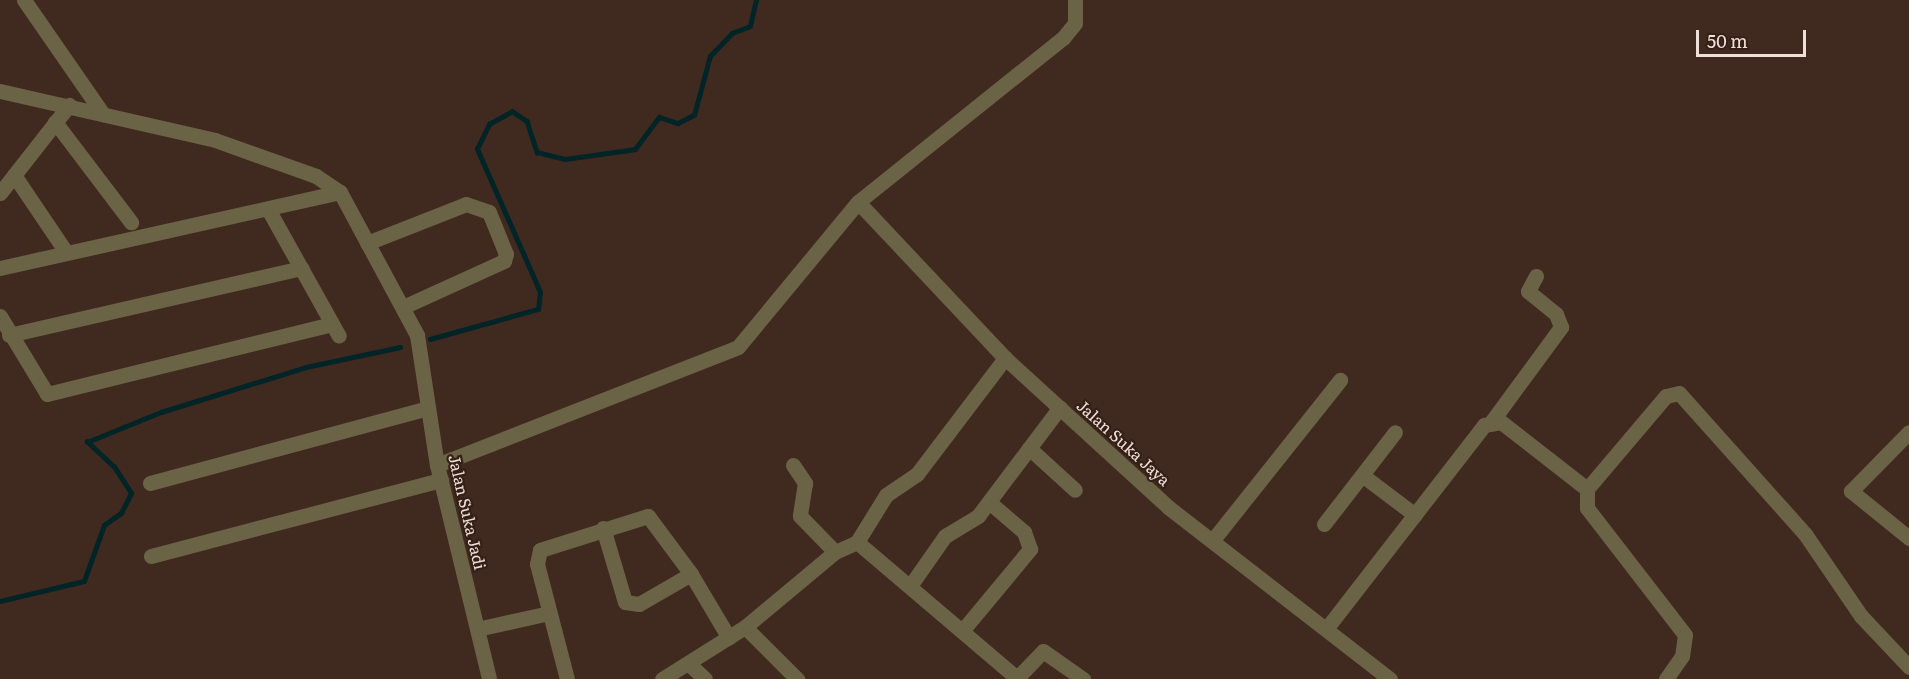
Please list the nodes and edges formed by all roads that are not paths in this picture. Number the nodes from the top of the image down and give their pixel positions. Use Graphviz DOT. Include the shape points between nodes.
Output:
graph roads {
  1 [pos="24,0"];
  2 [pos="1075,0"];
  3 [pos="0,91"];
  4 [pos="69,105"];
  5 [pos="103,114"];
  6 [pos="55,122"];
  7 [pos="14,175"];
  8 [pos="340,192"];
  9 [pos="0,193"];
  10 [pos="858,202"];
  11 [pos="268,209"];
  12 [pos="131,222"];
  13 [pos="367,243"];
  14 [pos="66,252"];
  15 [pos="0,268"];
  16 [pos="301,268"];
  17 [pos="1536,276"];
  18 [pos="403,307"];
  19 [pos="0,316"];
  20 [pos="9,335"];
  21 [pos="1005,357"];
  22 [pos="1340,380"];
  23 [pos="1060,407"];
  24 [pos="428,408"];
  25 [pos="1492,421"];
  26 [pos="1395,432"];
  27 [pos="1909,432"];
  28 [pos="1029,448"];
  29 [pos="793,465"];
  30 [pos="439,473"];
  31 [pos="1362,475"];
  32 [pos="150,483"];
  33 [pos="1587,489"];
  34 [pos="1075,490"];
  35 [pos="989,502"];
  36 [pos="1415,515"];
  37 [pos="1324,524"];
  38 [pos="603,528"];
  39 [pos="1907,532"];
  40 [pos="1212,541"];
  41 [pos="857,542"];
  42 [pos="835,552"];
  43 [pos="151,556"];
  44 [pos="691,574"];
  45 [pos="910,586"];
  46 [pos="549,613"];
  47 [pos="745,627"];
  48 [pos="477,629"];
  49 [pos="1326,629"];
  50 [pos="962,631"];
  51 [pos="729,638"];
  52 [pos="689,664"];
  53 [pos="1909,666"];
  54 [pos="1017,678"];
  55 [pos="489,679"];
  56 [pos="567,679"];
  57 [pos="662,679"];
  58 [pos="705,679"];
  59 [pos="797,679"];
  60 [pos="1083,679"];
  61 [pos="1390,679"];
  62 [pos="1666,679"];
  1 -- 5 [label="street"];
  2 -- 10 [label="street" via="1075,23 1063,38"];
  3 -- 4 [label="street"];
  4 -- 5 [label="street"];
  4 -- 6 [label="street"];
  5 -- 8 [label="street" via="237,147 316,176"];
  6 -- 7 [label="street"];
  6 -- 12 [label="street"];
  7 -- 9 [label="street"];
  7 -- 14 [label="street"];
  8 -- 11 [label="street"];
  8 -- 13 [label="street, Jalan Suka Jadi"];
  10 -- 21 [label="street, Jalan Suka Jaya"];
  10 -- 30 [label="street" via="738,347"];
  11 -- 14 [label="street"];
  11 -- 16 [label="street"];
  13 -- 18 [label="street, Jalan Suka Jadi"];
  13 -- 18 [label="street" via="466,204 489,212 506,254 504,261"];
  14 -- 15 [label="street"];
  16 -- 20 [label="street"];
  16 -- 20 [label="street" via="335,330 55,394 37,384"];
  17 -- 25 [label="street" via="1528,291 1556,314 1561,327"];
  18 -- 24 [label="street, Jalan Suka Jadi" via="417,335"];
  19 -- 20 [label="street"];
  21 -- 23 [label="street, Jalan Suka Jaya"];
  21 -- 41 [label="street" via="917,474 886,495"];
  22 -- 40 [label="street"];
  23 -- 28 [label="street"];
  23 -- 40 [label="street, Jalan Suka Jaya"];
  24 -- 30 [label="street, Jalan Suka Jadi"];
  24 -- 32 [label="street"];
  25 -- 33 [label="street" via="1501,422"];
  25 -- 36 [label="street"];
  26 -- 31 [label="street"];
  27 -- 39 [label="street" via="1851,490"];
  28 -- 34 [label="street"];
  28 -- 35 [label="street"];
  29 -- 42 [label="street" via="806,483 800,516"];
  30 -- 43 [label="street"];
  30 -- 48 [label="street, Jalan Suka Jadi"];
  31 -- 36 [label="street"];
  31 -- 37 [label="street"];
  33 -- 53 [label="street" via="1604,476 1666,396 1679,393 1805,534 1862,616"];
  33 -- 62 [label="street" via="1587,508 1685,635 1682,656"];
  35 -- 45 [label="street" via="969,525 945,536"];
  35 -- 50 [label="street" via="1024,532 1030,549"];
  36 -- 49 [label="street"];
  38 -- 44 [label="street" via="648,516"];
  38 -- 44 [label="street" via="631,606"];
  38 -- 46 [label="street" via="540,550 537,564"];
  40 -- 49 [label="street, Jalan Suka Jaya"];
  41 -- 42 [label="street"];
  41 -- 45 [label="street"];
  42 -- 47 [label="street"];
  44 -- 51 [label="street"];
  45 -- 50 [label="street"];
  46 -- 48 [label="street"];
  46 -- 56 [label="street"];
  47 -- 51 [label="street"];
  47 -- 59 [label="street"];
  48 -- 55 [label="street, Jalan Suka Jadi"];
  49 -- 61 [label="street, Jalan Suka Jaya"];
  50 -- 54 [label="street"];
  51 -- 52 [label="street"];
  52 -- 57 [label="street"];
  52 -- 58 [label="street"];
  54 -- 60 [label="street" via="1043,651"];
}
